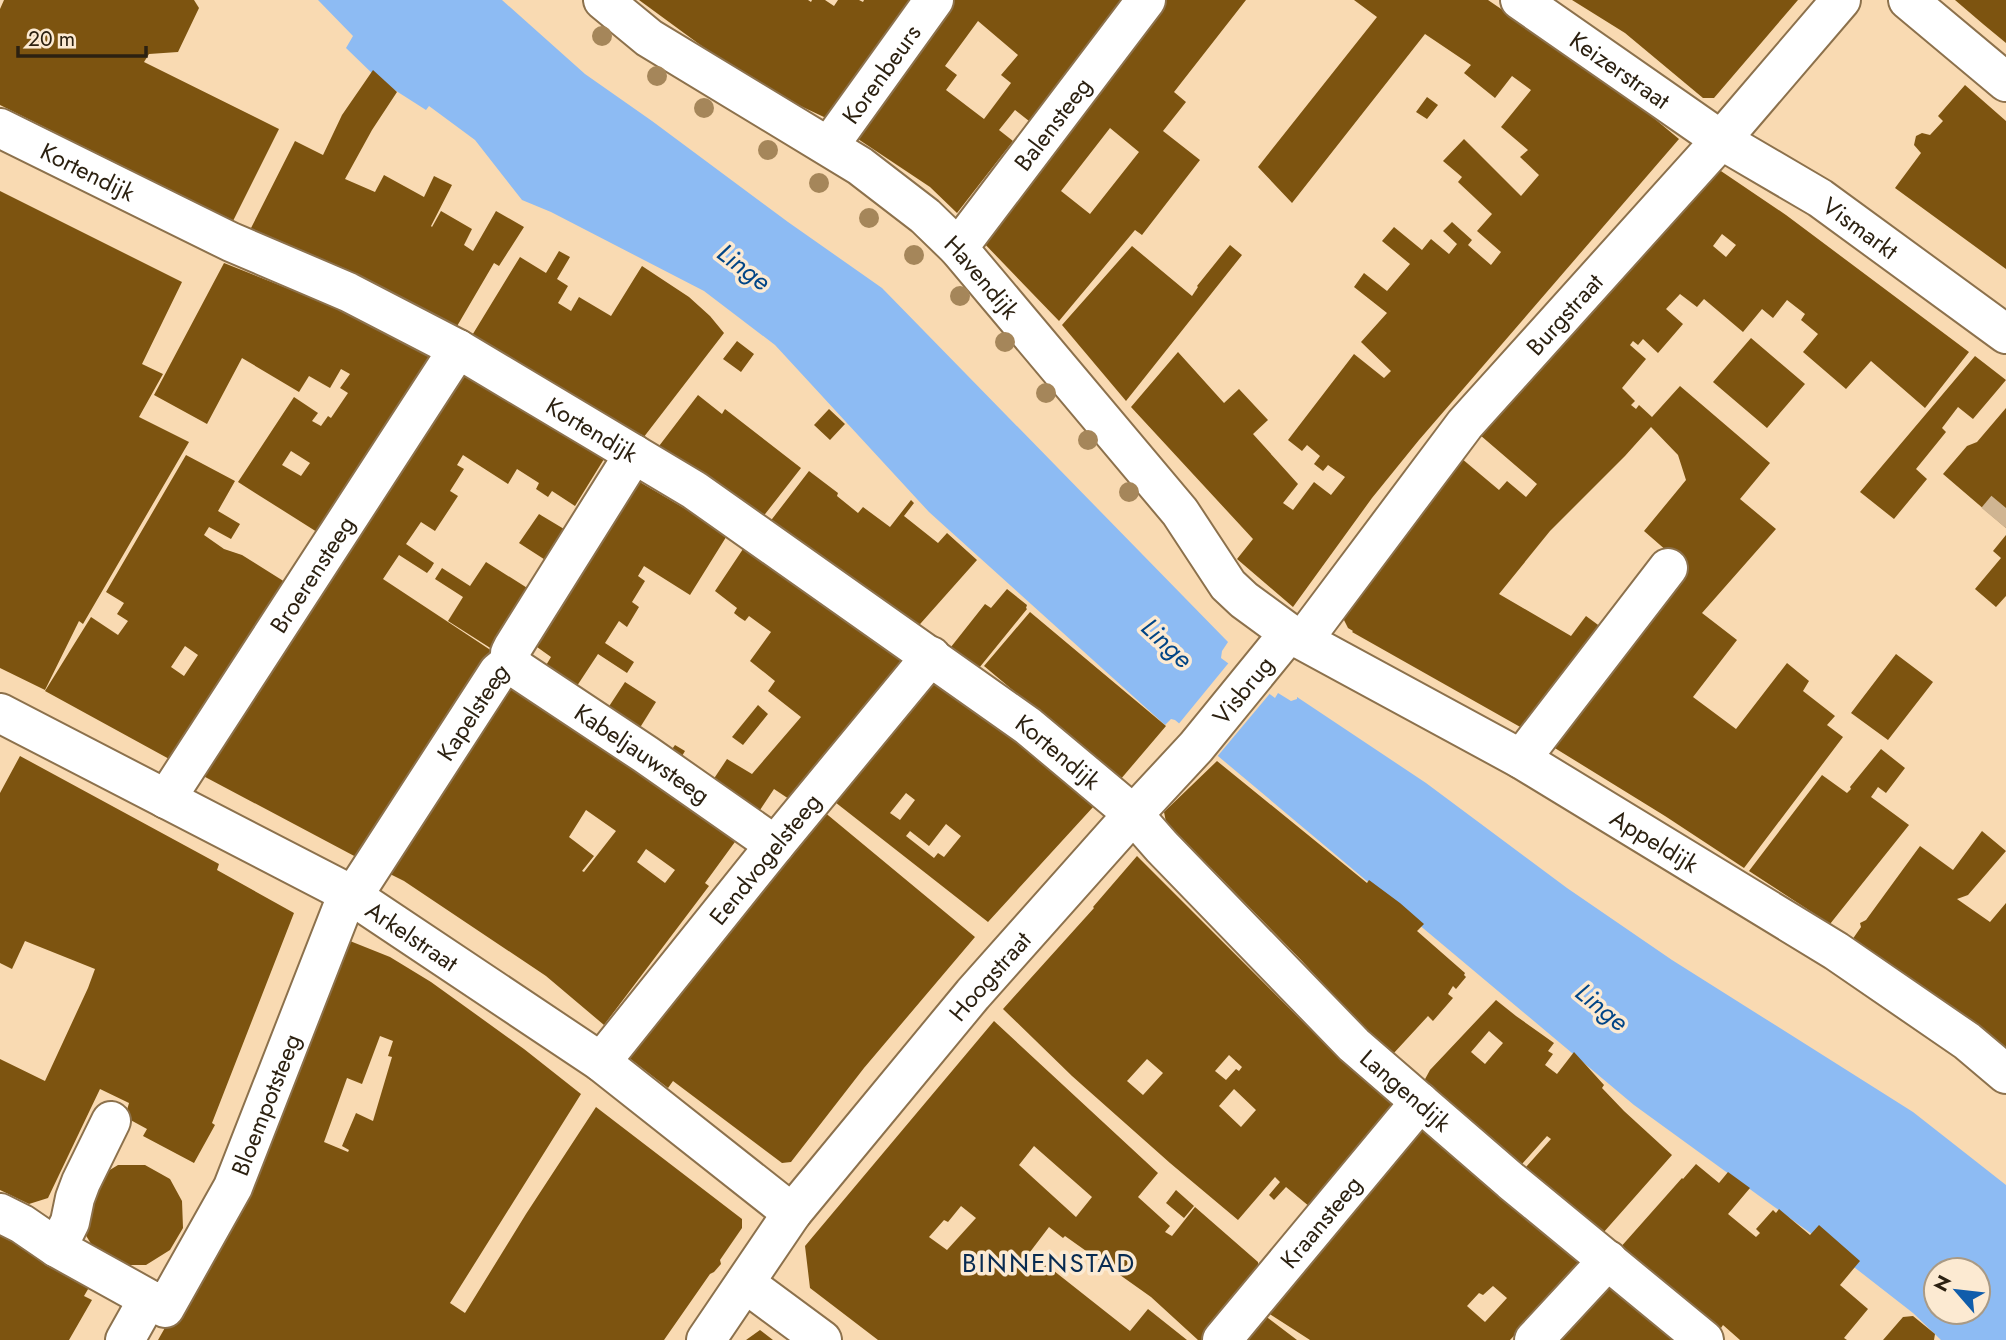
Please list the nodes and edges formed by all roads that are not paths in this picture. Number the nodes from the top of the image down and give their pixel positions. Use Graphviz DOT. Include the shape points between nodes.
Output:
graph roads {
  1 [pos="603,0"];
  2 [pos="934,0"];
  3 [pos="1146,0"];
  4 [pos="1520,0"];
  5 [pos="1841,0"];
  6 [pos="1908,0"];
  7 [pos="2006,82"];
  8 [pos="0,128"];
  9 [pos="1721,140"];
  10 [pos="829,146"];
  11 [pos="958,248"];
  12 [pos="2000,330"];
  13 [pos="458,349"];
  14 [pos="634,454"];
  15 [pos="1668,568"];
  16 [pos="1296,636"];
  17 [pos="931,656"];
  18 [pos="510,662"];
  19 [pos="2,720"];
  20 [pos="1196,747"];
  21 [pos="1521,758"];
  22 [pos="166,799"];
  23 [pos="1133,814"];
  24 [pos="775,845"];
  25 [pos="351,895"];
  26 [pos="601,1062"];
  27 [pos="2006,1074"];
  28 [pos="1420,1102"];
  29 [pos="111,1121"];
  30 [pos="0,1213"];
  31 [pos="792,1213"];
  32 [pos="57,1248"];
  33 [pos="1608,1259"];
  34 [pos="745,1283"];
  35 [pos="156,1304"];
  36 [pos="125,1340"];
  37 [pos="706,1340"];
  38 [pos="822,1340"];
  39 [pos="1222,1340"];
  40 [pos="1534,1340"];
  41 [pos="1704,1340"];
  1 -- 10 [label="street, Havendijk" via="649,38"];
  2 -- 10 [label="street, Korenbeurs"];
  3 -- 11 [label="street, Balensteeg"];
  4 -- 9 [label="street, Keizerstraat"];
  5 -- 9 [label="street, Burgstraat"];
  6 -- 7 [label="street"];
  8 -- 13 [label="street, Kortendijk" via="231,242 348,292"];
  9 -- 12 [label="street, Vismarkt" via="1821,198"];
  9 -- 16 [label="street, Burgstraat" via="1465,424"];
  10 -- 11 [label="street, Havendijk" via="891,189"];
  11 -- 16 [label="street, Havendijk" via="1180,512 1228,584"];
  13 -- 14 [label="street, Kortendijk"];
  13 -- 22 [label="street, Broerensteeg"];
  14 -- 17 [label="street, Kortendijk" via="694,490"];
  14 -- 18 [label="street, Kapelsteeg" via="513,647"];
  15 -- 21 [label="street"];
  16 -- 20 [label="street, Visbrug" via="1255,676"];
  16 -- 21 [label="street, Appeldijk"];
  17 -- 23 [label="street, Kortendijk" via="1028,726"];
  17 -- 24 [label="street, Eendvogelsteeg"];
  18 -- 24 [label="street, Kabeljauwsteeg"];
  18 -- 25 [label="street, Kapelsteeg" via="498,672"];
  19 -- 22 [label="street, Arkelstraat"];
  20 -- 23 [label="street, Hoogstraat"];
  21 -- 27 [label="street, Appeldijk" via="1836,951 1967,1041"];
  22 -- 25 [label="street, Arkelstraat"];
  23 -- 28 [label="street, Langendijk" via="1354,1045"];
  23 -- 31 [label="street, Hoogstraat" via="973,994"];
  24 -- 26 [label="street, Eendvogelsteeg"];
  25 -- 26 [label="street, Arkelstraat"];
  25 -- 35 [label="street, Bloempotsteeg" via="233,1187"];
  26 -- 31 [label="street, Arkelstraat"];
  28 -- 33 [label="street, Langendijk"];
  28 -- 39 [label="street, Kraansteeg"];
  29 -- 32 [label="street" via="81,1182 71,1222"];
  30 -- 32 [label="street"];
  31 -- 34 [label="street, Hoogstraat"];
  32 -- 35 [label="street"];
  33 -- 40 [label="street"];
  33 -- 41 [label="street, Langendijk"];
  34 -- 37 [label="street, Hoogstraat"];
  34 -- 38 [label="street"];
  35 -- 36 [label="street, Bloempotsteeg"];
}
